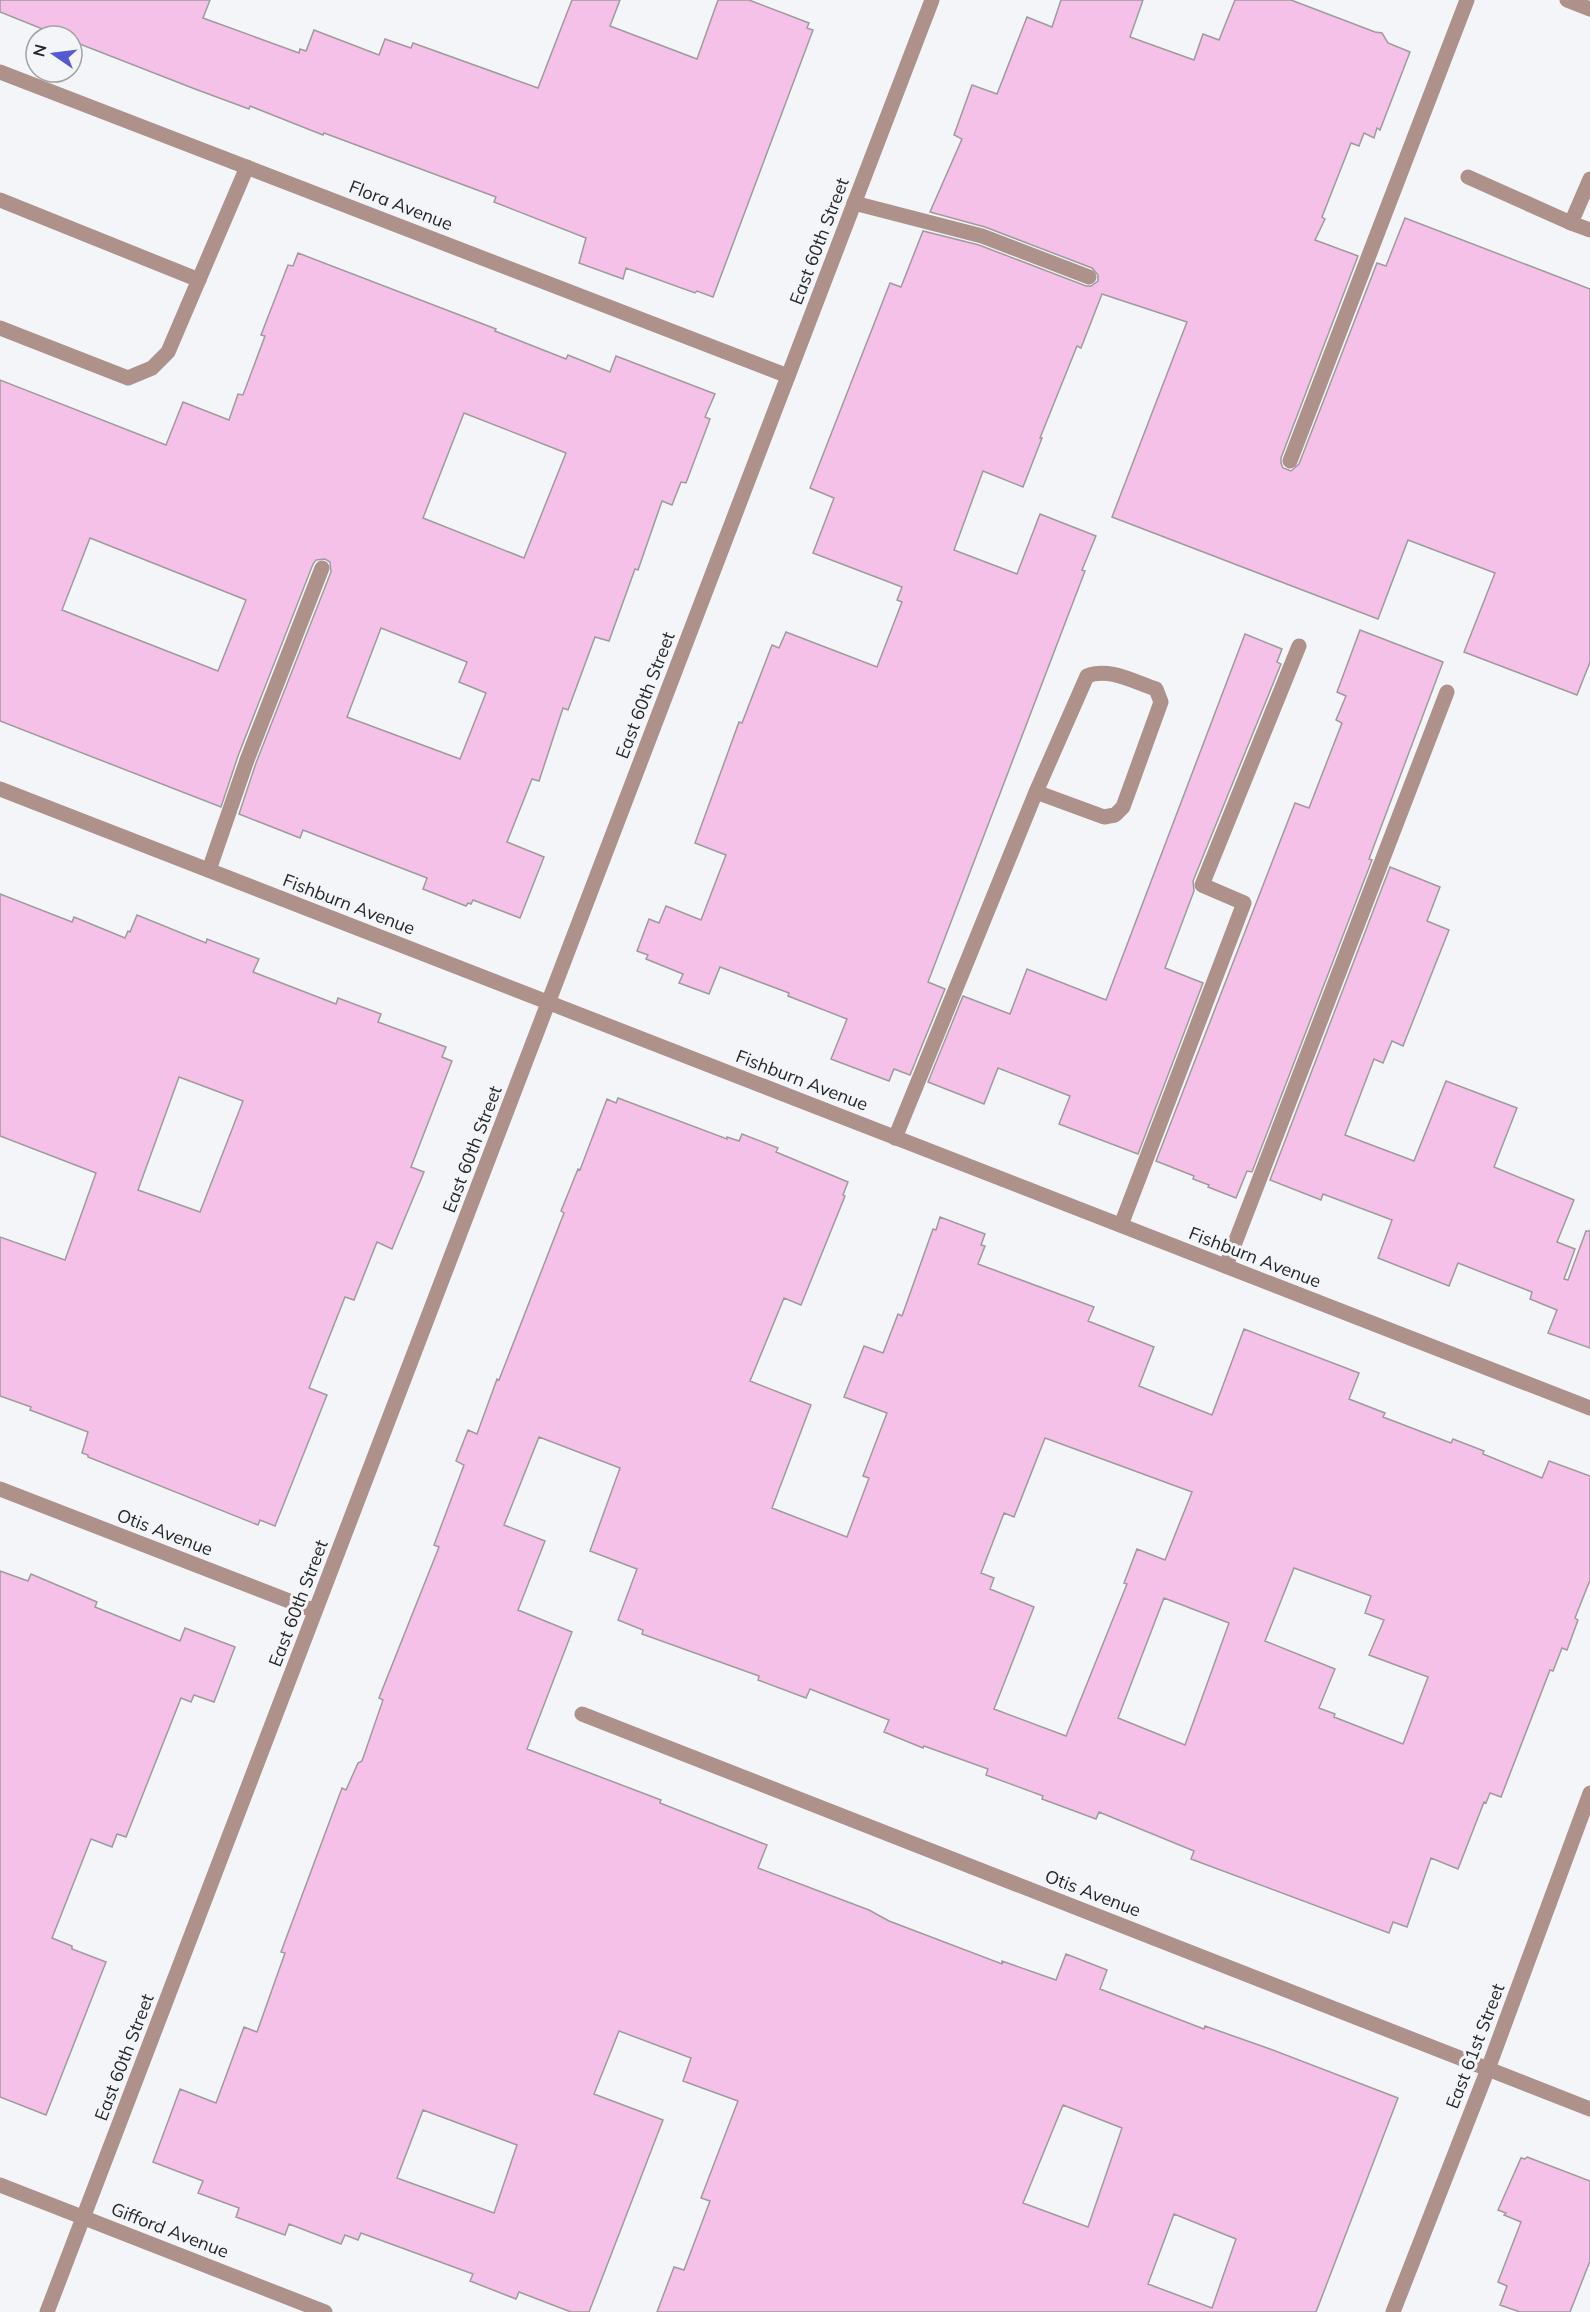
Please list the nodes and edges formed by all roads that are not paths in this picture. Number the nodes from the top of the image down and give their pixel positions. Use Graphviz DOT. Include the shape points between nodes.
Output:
graph roads {
  1 [pos="932,0"];
  2 [pos="1467,0"];
  3 [pos="1567,0"];
  4 [pos="1590,9"];
  5 [pos="0,72"];
  6 [pos="247,167"];
  7 [pos="1468,177"];
  8 [pos="1590,179"];
  9 [pos="0,200"];
  10 [pos="854,203"];
  11 [pos="1571,223"];
  12 [pos="1590,230"];
  13 [pos="1089,277"];
  14 [pos="199,280"];
  15 [pos="0,328"];
  16 [pos="788,376"];
  17 [pos="1290,461"];
  18 [pos="322,568"];
  19 [pos="1299,646"];
  20 [pos="1447,692"];
  21 [pos="0,789"];
  22 [pos="1036,792"];
  23 [pos="209,870"];
  24 [pos="549,1002"];
  25 [pos="895,1138"];
  26 [pos="1121,1225"];
  27 [pos="1226,1266"];
  28 [pos="1590,1408"];
  29 [pos="0,1489"];
  30 [pos="315,1611"];
  31 [pos="582,1714"];
  32 [pos="1590,1793"];
  33 [pos="1488,2069"];
  34 [pos="1590,2109"];
  35 [pos="0,2185"];
  36 [pos="83,2217"];
  37 [pos="47,2312"];
  38 [pos="325,2312"];
  39 [pos="1393,2312"];
  1 -- 10 [label="street, East 60th Street"];
  2 -- 17 [label="street"];
  3 -- 4 [label="street"];
  5 -- 6 [label="street, Flora Avenue"];
  6 -- 14 [label="street"];
  6 -- 16 [label="street, Flora Avenue"];
  7 -- 11 [label="street"];
  8 -- 11 [label="street"];
  9 -- 14 [label="street"];
  10 -- 13 [label="street" via="982,236"];
  10 -- 16 [label="street, East 60th Street"];
  11 -- 12 [label="street"];
  14 -- 15 [label="street" via="168,352 152,368 128,378"];
  16 -- 24 [label="street, East 60th Street"];
  18 -- 23 [label="street"];
  19 -- 26 [label="street" via="1203,885 1244,903"];
  20 -- 27 [label="street"];
  21 -- 23 [label="street, Fishburn Avenue"];
  22 -- 22 [label="street" via="1087,676 1107,672 1156,689 1161,702 1123,807 1115,815 1104,817"];
  22 -- 25 [label="street"];
  23 -- 24 [label="street, Fishburn Avenue"];
  24 -- 25 [label="street, Fishburn Avenue"];
  24 -- 30 [label="street, East 60th Street"];
  25 -- 26 [label="street, Fishburn Avenue"];
  26 -- 27 [label="street, Fishburn Avenue"];
  27 -- 28 [label="street, Fishburn Avenue"];
  29 -- 30 [label="street, Otis Avenue"];
  30 -- 36 [label="street, East 60th Street"];
  31 -- 33 [label="street, Otis Avenue"];
  32 -- 33 [label="street, East 61st Street"];
  33 -- 34 [label="street, Otis Avenue"];
  33 -- 39 [label="street, East 61st Street"];
  35 -- 36 [label="street, Gifford Avenue"];
  36 -- 37 [label="street, East 60th Street"];
  36 -- 38 [label="street, Gifford Avenue"];
}
